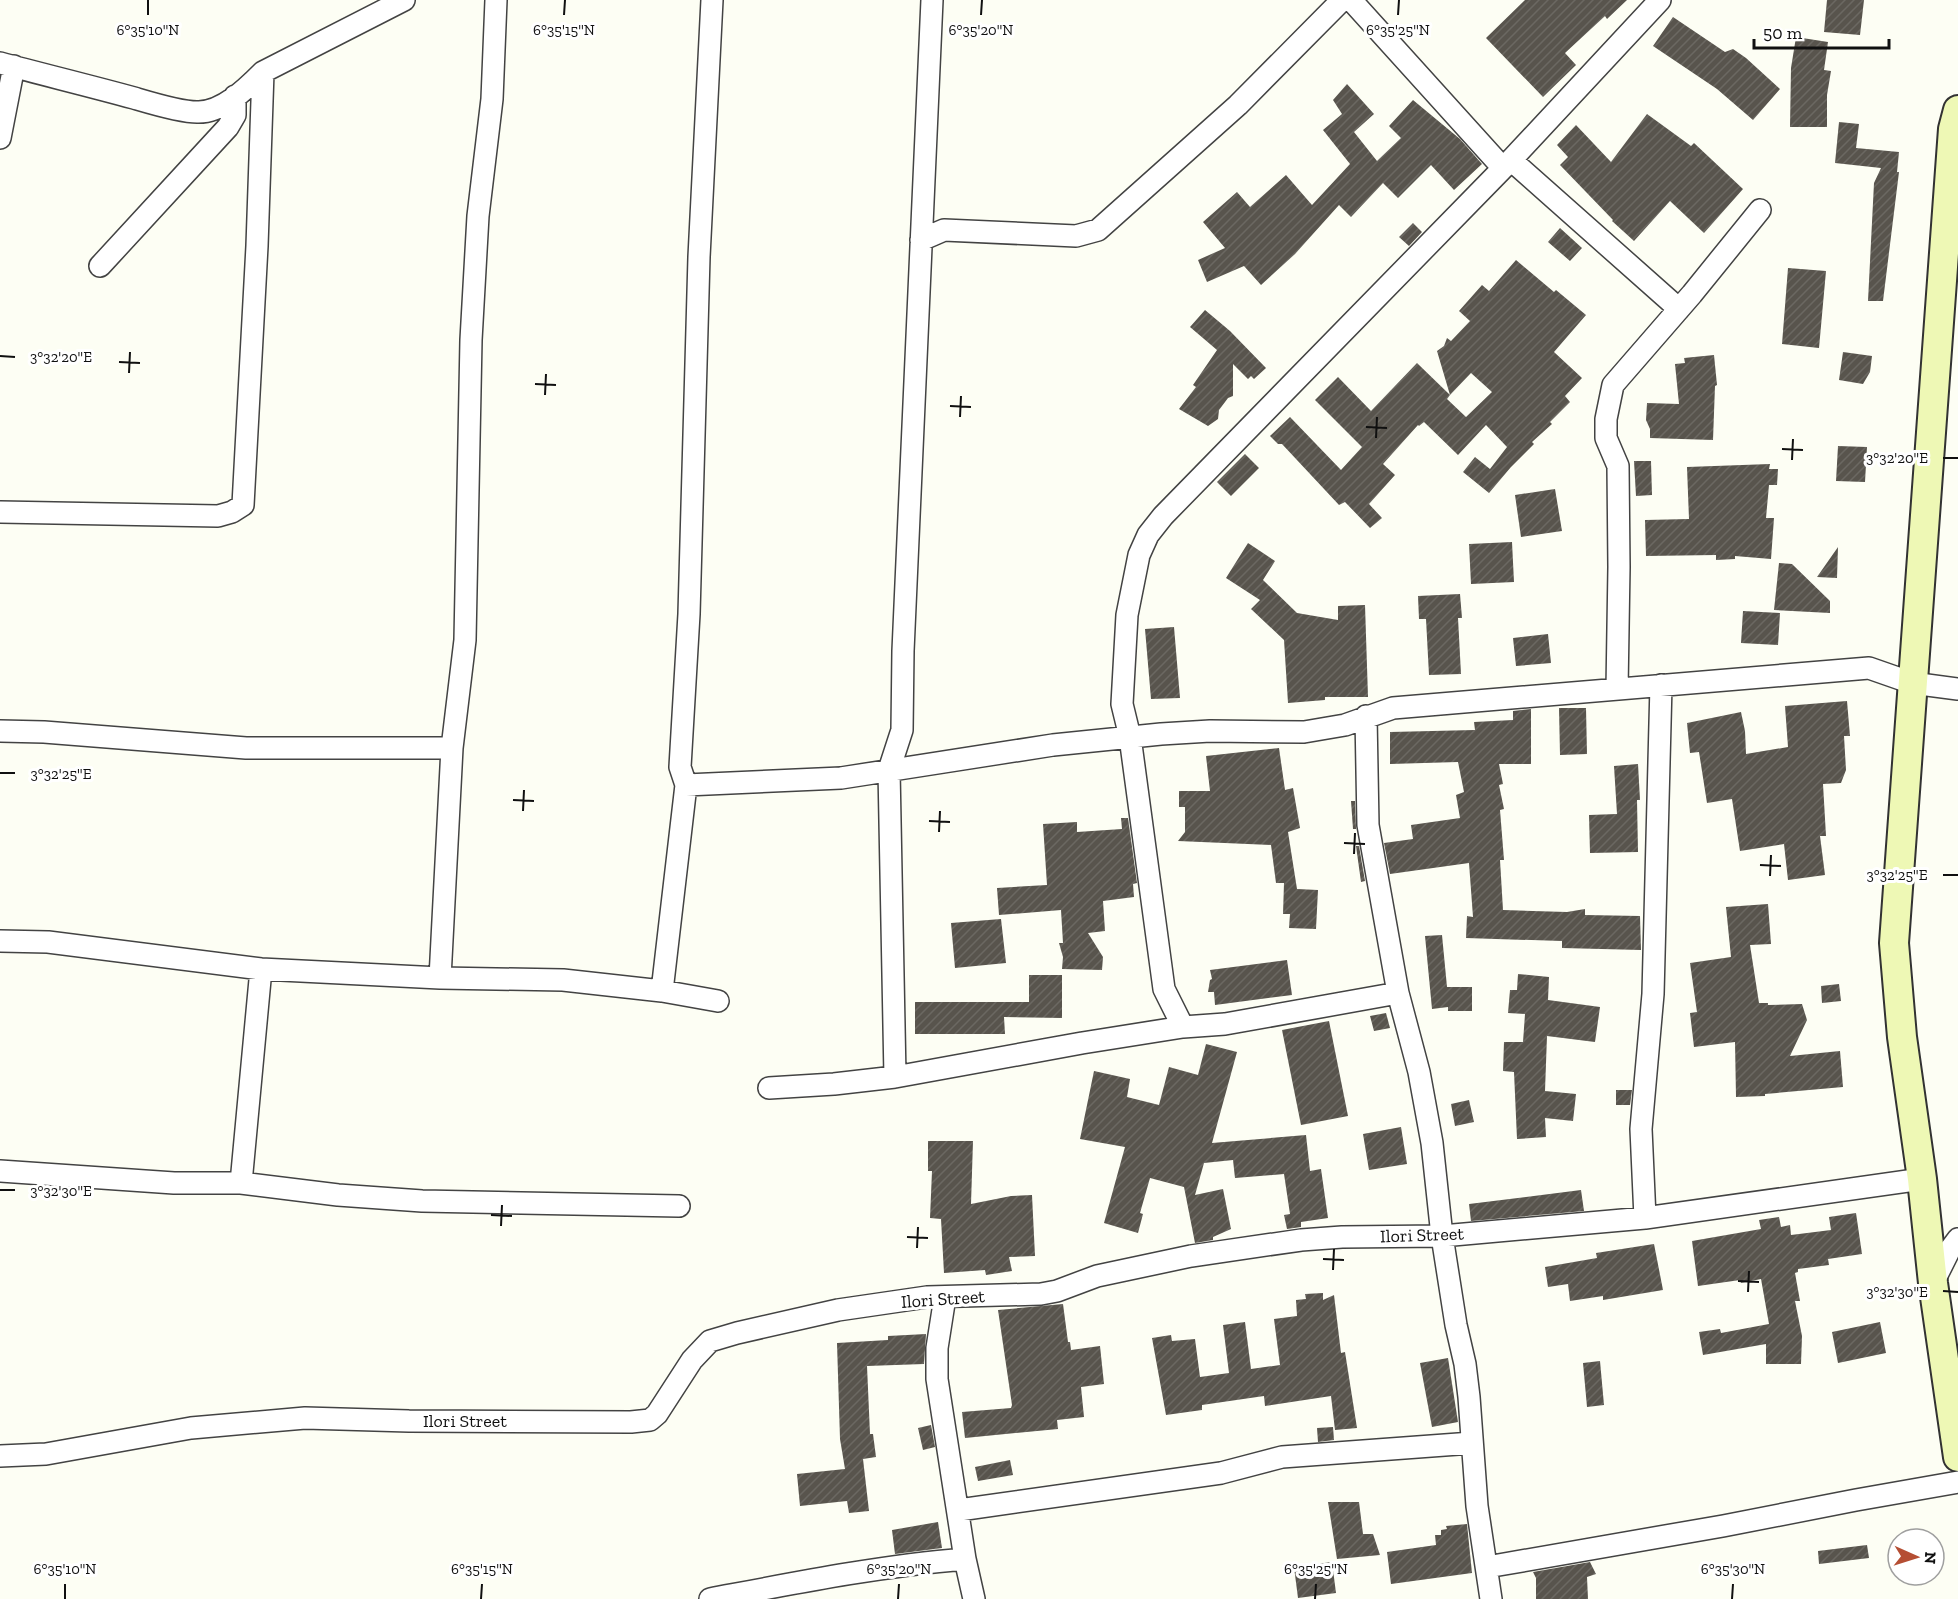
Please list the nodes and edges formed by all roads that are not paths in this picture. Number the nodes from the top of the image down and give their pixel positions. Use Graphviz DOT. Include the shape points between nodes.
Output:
graph roads {
  1 [pos="404,0"];
  2 [pos="496,0"];
  3 [pos="712,0"];
  4 [pos="932,0"];
  5 [pos="1342,0"];
  6 [pos="1351,0"];
  7 [pos="1660,0"];
  8 [pos="7,64"];
  9 [pos="263,72"];
  10 [pos="235,96"];
  11 [pos="1958,110"];
  12 [pos="0,138"];
  13 [pos="1506,163"];
  14 [pos="922,208"];
  15 [pos="1760,210"];
  16 [pos="944,230"];
  17 [pos="921,240"];
  18 [pos="1952,241"];
  19 [pos="100,266"];
  20 [pos="1679,309"];
  21 [pos="0,512"];
  22 [pos="1912,683"];
  23 [pos="1661,685"];
  24 [pos="1617,689"];
  25 [pos="1958,689"];
  26 [pos="1366,717"];
  27 [pos="0,731"];
  28 [pos="1130,737"];
  29 [pos="452,747"];
  30 [pos="889,770"];
  31 [pos="687,785"];
  32 [pos="0,941"];
  33 [pos="261,969"];
  34 [pos="440,978"];
  35 [pos="662,991"];
  36 [pos="1398,993"];
  37 [pos="718,1001"];
  38 [pos="1183,1028"];
  39 [pos="895,1077"];
  40 [pos="769,1088"];
  41 [pos="0,1171"];
  42 [pos="1922,1179"];
  43 [pos="241,1183"];
  44 [pos="679,1206"];
  45 [pos="1645,1218"];
  46 [pos="1442,1236"];
  47 [pos="1958,1239"];
  48 [pos="1934,1283"];
  49 [pos="945,1297"];
  50 [pos="1472,1443"];
  51 [pos="0,1456"];
  52 [pos="1958,1457"];
  53 [pos="1958,1482"];
  54 [pos="959,1510"];
  55 [pos="965,1559"];
  56 [pos="1487,1567"];
  57 [pos="710,1599"];
  58 [pos="974,1599"];
  59 [pos="1491,1599"];
  1 -- 9 [label="street"];
  2 -- 29 [label="street" via="492,99 478,216 471,340 465,640"];
  3 -- 31 [label="street" via="680,767"];
  4 -- 14 [label="street"];
  5 -- 16 [label="street" via="1238,105 1098,230 1076,236"];
  6 -- 13 [label="street"];
  7 -- 13 [label="street"];
  8 -- 10 [label="street" via="198,112 213,109"];
  8 -- 12 [label="street"];
  9 -- 10 [label="street"];
  9 -- 21 [label="street" via="243,505 218,516"];
  10 -- 19 [label="street" via="235,115 228,127"];
  11 -- 18 [label="main road" via="1953,129"];
  13 -- 20 [label="street"];
  13 -- 28 [label="street" via="1148,535 1127,615 1122,704"];
  14 -- 16 [label="street"];
  14 -- 17 [label="street"];
  15 -- 20 [label="street"];
  16 -- 17 [label="street"];
  17 -- 30 [label="street" via="903,730"];
  18 -- 22 [label="main road"];
  20 -- 24 [label="street" via="1613,385 1606,419 1606,438 1618,465"];
  22 -- 23 [label="street" via="1869,668"];
  22 -- 25 [label="street"];
  22 -- 42 [label="main road" via="1894,944 1902,1037"];
  23 -- 24 [label="street"];
  23 -- 45 [label="street" via="1653,994 1641,1129"];
  24 -- 26 [label="street" via="1393,708"];
  26 -- 28 [label="street" via="1304,732 1210,730"];
  26 -- 36 [label="street" via="1368,825"];
  27 -- 29 [label="street" via="246,748"];
  28 -- 30 [label="street"];
  28 -- 38 [label="street" via="1164,989"];
  29 -- 34 [label="street"];
  30 -- 31 [label="street" via="841,778"];
  30 -- 39 [label="street"];
  31 -- 35 [label="street"];
  32 -- 33 [label="street" via="48,942"];
  33 -- 34 [label="street"];
  33 -- 43 [label="street"];
  34 -- 35 [label="street" via="563,980"];
  35 -- 37 [label="street"];
  36 -- 38 [label="street"];
  36 -- 46 [label="street" via="1419,1072"];
  38 -- 39 [label="street"];
  39 -- 40 [label="street"];
  41 -- 43 [label="street" via="174,1183"];
  42 -- 45 [label="street, Ilori Street"];
  42 -- 48 [label="main road"];
  43 -- 44 [label="street" via="422,1201"];
  45 -- 46 [label="street, Ilori Street"];
  46 -- 49 [label="street, Ilori Street" via="1301,1240 1191,1256 1097,1276 1041,1294"];
  46 -- 50 [label="street" via="1466,1375"];
  47 -- 48 [label="street"];
  48 -- 52 [label="main road"];
  49 -- 51 [label="street, Ilori Street" via="838,1310 711,1341 692,1360 650,1420 305,1418 190,1428 46,1454"];
  49 -- 54 [label="street" via="937,1348 937,1379"];
  50 -- 54 [label="street" via="1282,1457 1221,1473"];
  50 -- 56 [label="street"];
  53 -- 56 [label="street"];
  54 -- 55 [label="street"];
  55 -- 57 [label="street"];
  55 -- 58 [label="street"];
  56 -- 59 [label="street"];
}
